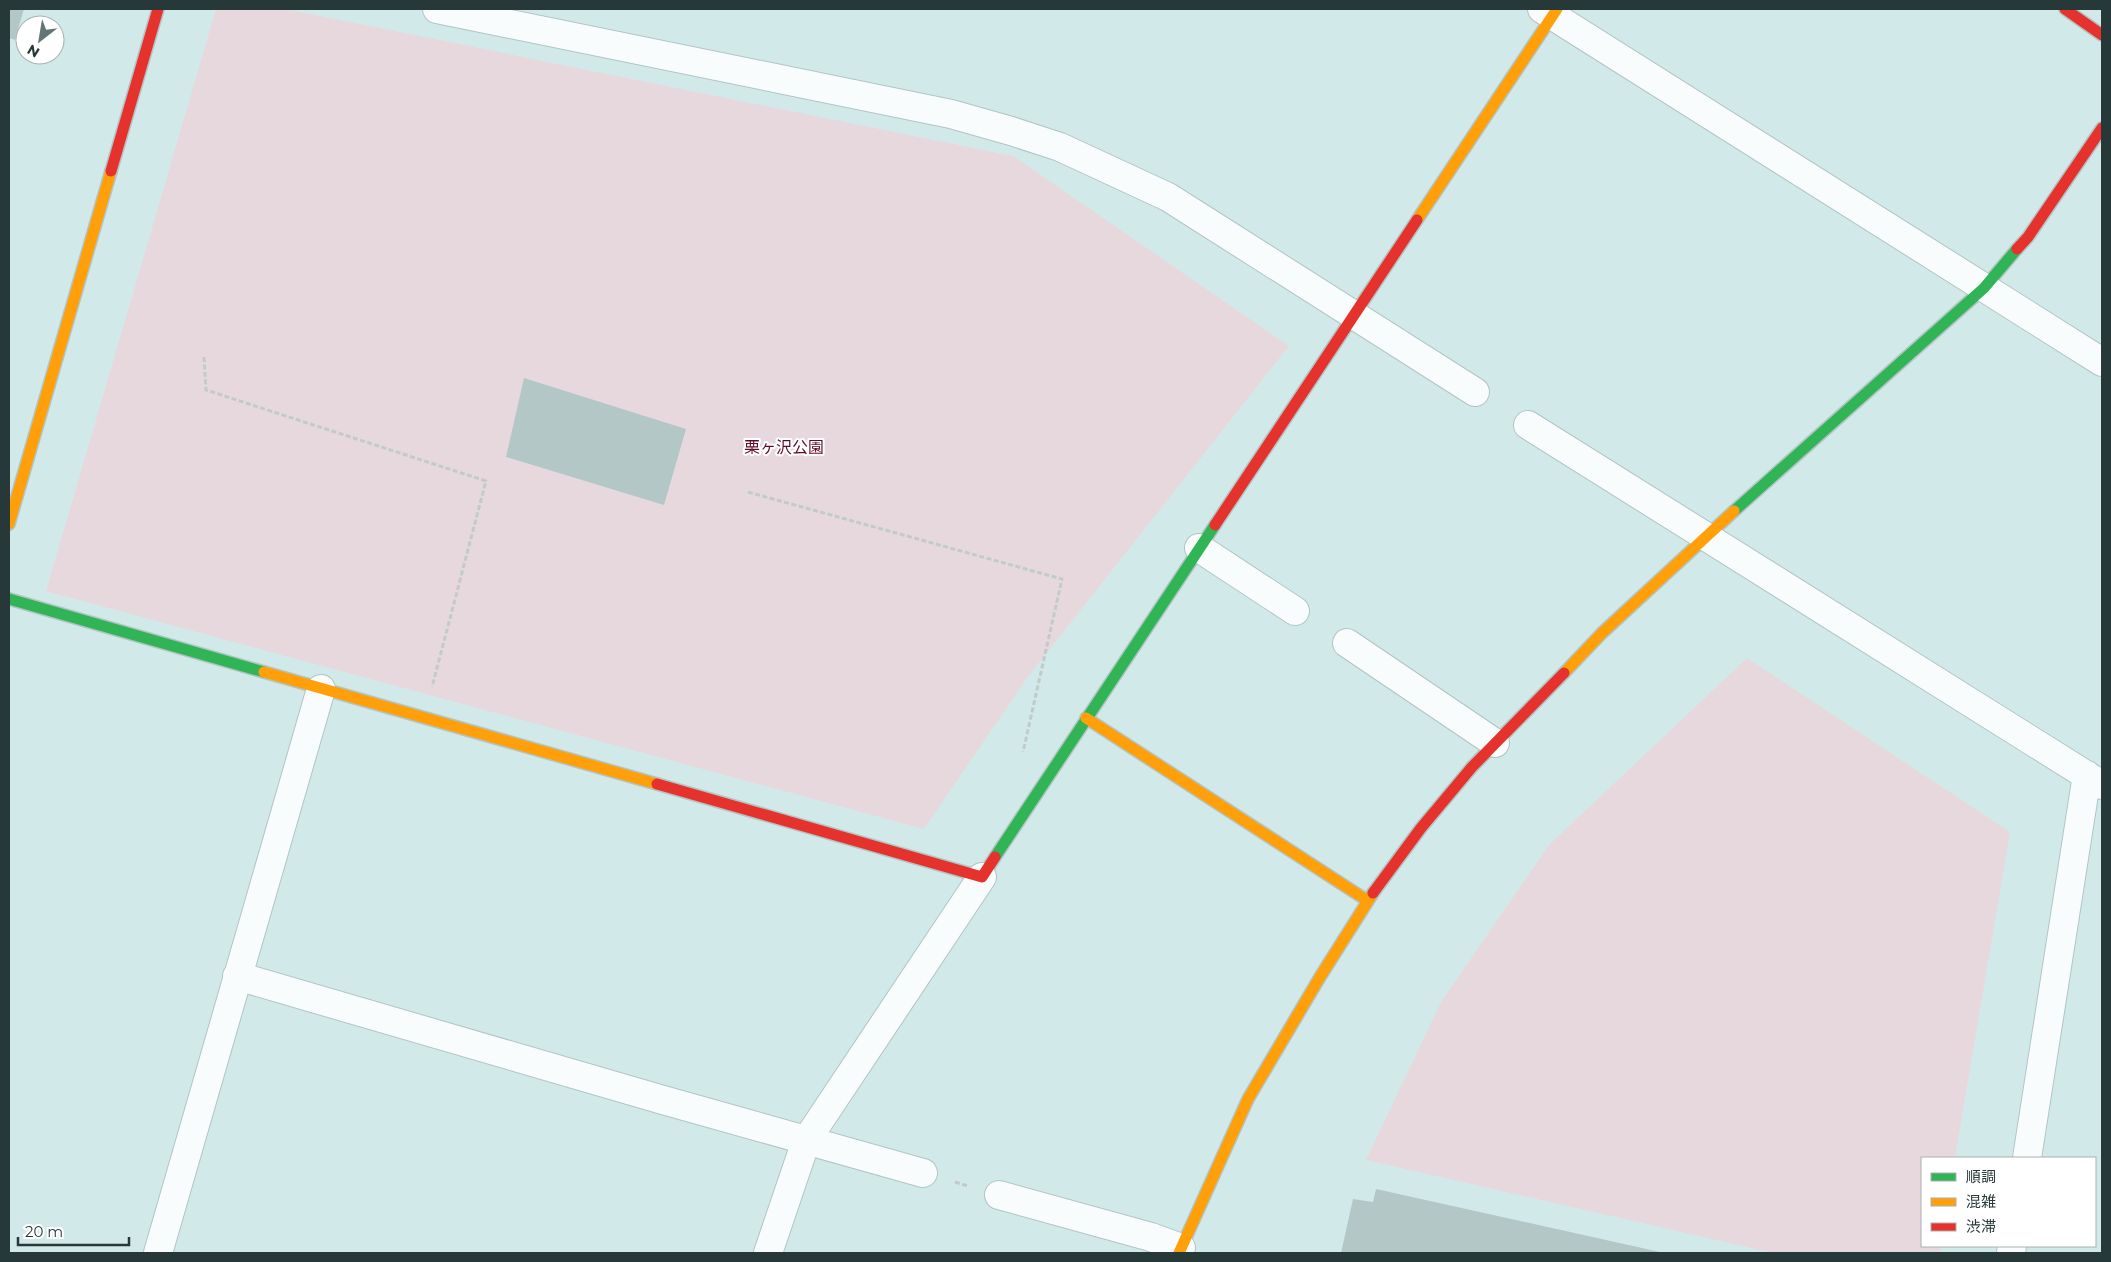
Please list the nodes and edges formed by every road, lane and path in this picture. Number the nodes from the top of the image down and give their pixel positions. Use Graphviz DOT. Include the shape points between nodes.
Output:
graph roads {
  1 [pos="158,9"];
  2 [pos="437,9"];
  3 [pos="2065,9"];
  4 [pos="1550,11"];
  5 [pos="513,16"];
  6 [pos="2102,35"];
  7 [pos="2102,128"];
  8 [pos="1984,288"];
  9 [pos="1353,316"];
  10 [pos="204,357"];
  11 [pos="2102,362"];
  12 [pos="1475,392"];
  13 [pos="1528,425"];
  14 [pos="17,463"];
  15 [pos="748,492"];
  16 [pos="9,524"];
  17 [pos="1706,536"];
  18 [pos="1199,548"];
  19 [pos="9,599"];
  20 [pos="1295,610"];
  21 [pos="1347,643"];
  22 [pos="321,689"];
  23 [pos="1086,718"];
  24 [pos="424,719"];
  25 [pos="1495,743"];
  26 [pos="1021,760"];
  27 [pos="2095,780"];
  28 [pos="982,877"];
  29 [pos="1368,901"];
  30 [pos="237,976"];
  31 [pos="806,1141"];
  32 [pos="2027,1157"];
  33 [pos="923,1173"];
  34 [pos="999,1195"];
  35 [pos="1180,1251"];
  36 [pos="158,1253"];
  37 [pos="768,1253"];
  1 -- 14 [label="street"];
  2 -- 5 [label="street"];
  3 -- 6 [label="street"];
  4 -- 8 [label="street"];
  4 -- 9 [label="street"];
  5 -- 9 [label="street" via="950,114 1060,147 1168,197"];
  7 -- 8 [label="street" via="2028,237"];
  8 -- 11 [label="street"];
  8 -- 17 [label="street"];
  9 -- 12 [label="street"];
  9 -- 18 [label="street"];
  10 -- 24 [label="path" via="206,390 486,481"];
  13 -- 17 [label="street"];
  14 -- 16 [label="street"];
  15 -- 26 [label="path" via="1062,579"];
  17 -- 25 [label="street" via="1602,633"];
  17 -- 27 [label="street"];
  18 -- 20 [label="street"];
  18 -- 23 [label="street"];
  19 -- 22 [label="street"];
  21 -- 25 [label="street"];
  22 -- 24 [label="street"];
  22 -- 30 [label="street"];
  23 -- 28 [label="street"];
  23 -- 29 [label="street"];
  24 -- 28 [label="street"];
  25 -- 29 [label="street" via="1422,828"];
  27 -- 32 [label="street"];
  28 -- 31 [label="street"];
  29 -- 35 [label="street" via="1248,1099"];
  30 -- 31 [label="street"];
  30 -- 36 [label="street"];
  31 -- 33 [label="street"];
  31 -- 37 [label="street"];
  33 -- 34 [label="path"];
  34 -- 35 [label="street" via="1151,1237"];
}
